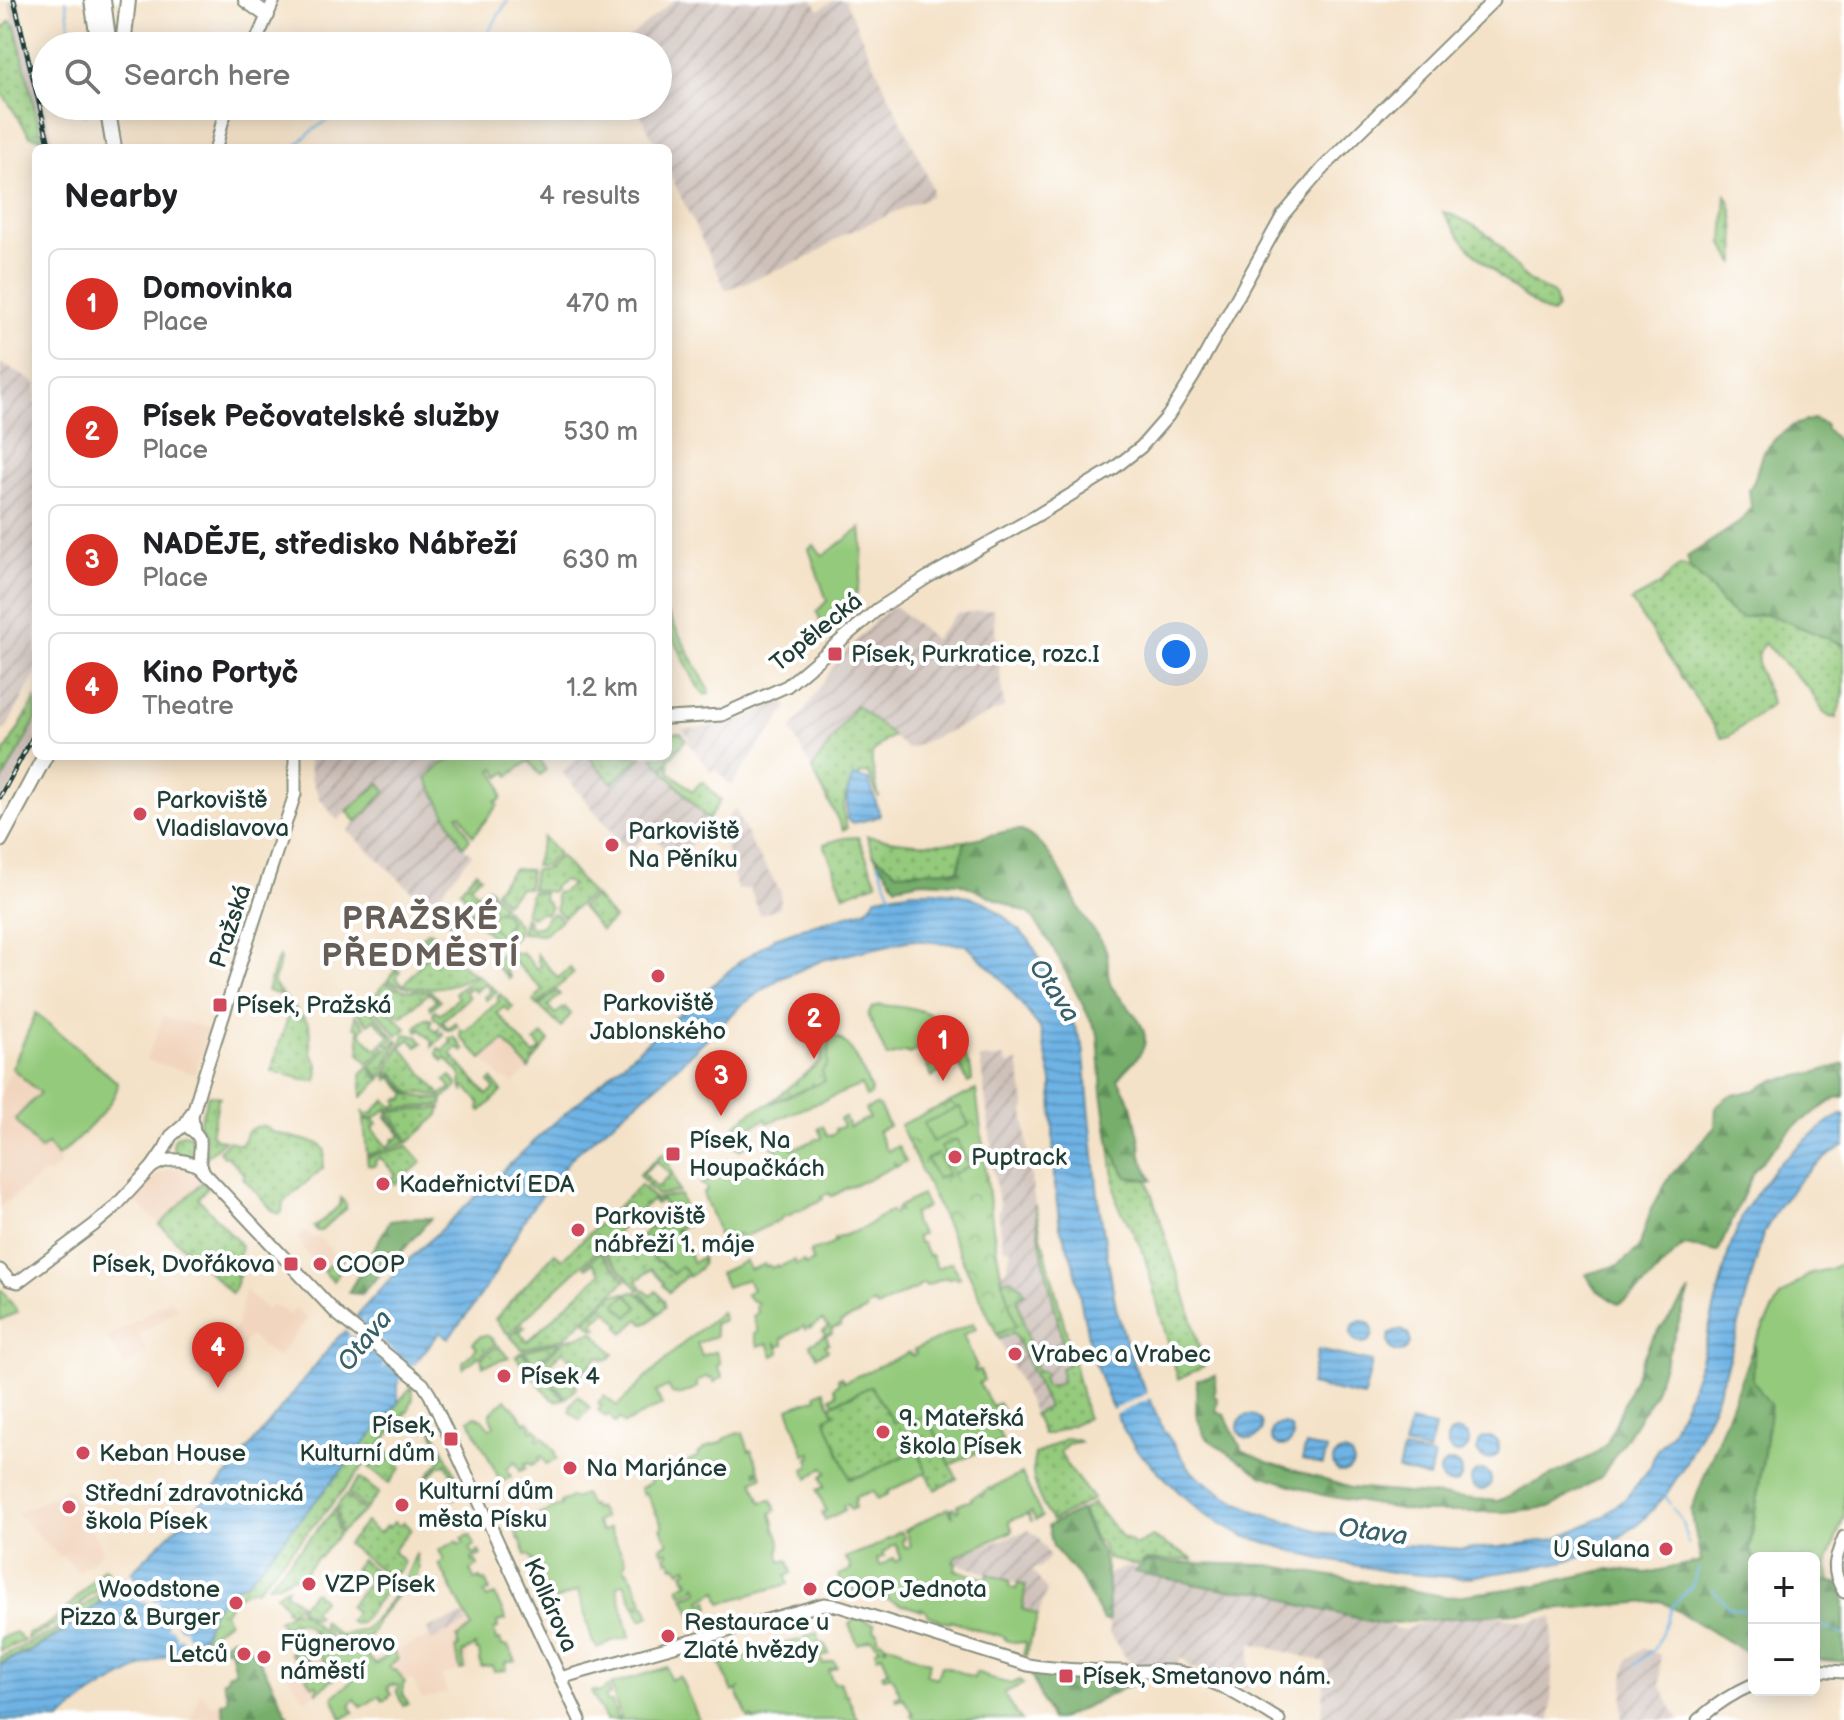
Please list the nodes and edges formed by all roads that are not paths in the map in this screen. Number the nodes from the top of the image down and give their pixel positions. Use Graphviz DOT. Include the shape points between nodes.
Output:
graph roads {
  1 [pos="92,0"];
  2 [pos="103,0"];
  3 [pos="128,0"];
  4 [pos="246,0"];
  5 [pos="274,0"];
  6 [pos="1494,0"];
  7 [pos="267,15"];
  8 [pos="97,32"];
  9 [pos="107,32"];
  10 [pos="125,32"];
  11 [pos="260,32"];
  12 [pos="115,120"];
  13 [pos="117,120"];
  14 [pos="223,120"];
  15 [pos="114,144"];
  16 [pos="121,144"];
  17 [pos="217,144"];
  18 [pos="672,718"];
  19 [pos="33,760"];
  20 [pos="43,760"];
  21 [pos="295,760"];
  22 [pos="0,823"];
  23 [pos="0,840"];
  24 [pos="194,1108"];
  25 [pos="179,1130"];
  26 [pos="194,1131"];
  27 [pos="168,1141"];
  28 [pos="198,1154"];
  29 [pos="181,1160"];
  30 [pos="152,1167"];
  31 [pos="203,1170"];
  32 [pos="0,1270"];
  33 [pos="1844,1537"];
  34 [pos="1844,1592"];
  35 [pos="1820,1670"];
  36 [pos="1844,1672"];
  37 [pos="560,1678"];
  38 [pos="1748,1687"];
  39 [pos="580,1720"];
  40 [pos="1279,1720"];
  41 [pos="1698,1720"];
  1 -- 8 [label="highway"];
  2 -- 9 [label="highway"];
  3 -- 10 [label="highway"];
  4 -- 7 [label="highway"];
  5 -- 7 [label="street"];
  6 -- 18 [label="street, Topělecká" via="1323,168 1283,215 1193,377 1141,447 1113,469 878,609 787,686 722,715"];
  7 -- 11 [label="street"];
  12 -- 15 [label="highway"];
  13 -- 16 [label="highway"];
  14 -- 17 [label="street"];
  19 -- 22 [label="highway"];
  20 -- 23 [label="highway"];
  21 -- 24 [label="street, Pražská" via="295,794"];
  24 -- 25 [label="street, Pražská"];
  24 -- 26 [label="street, Pražská"];
  25 -- 26 [label="street"];
  25 -- 27 [label="street"];
  26 -- 28 [label="street" via="200,1139"];
  27 -- 29 [label="street" via="169,1151"];
  27 -- 30 [label="street"];
  28 -- 29 [label="street"];
  28 -- 31 [label="street"];
  29 -- 30 [label="street"];
  29 -- 31 [label="street"];
  30 -- 32 [label="street" via="113,1209 22,1280 9,1280"];
  31 -- 37 [label="street, Kollárova" via="348,1324 427,1390"];
  33 -- 34 [label="street" via="1835,1573"];
  35 -- 36 [label="street"];
  37 -- 39 [label="street, Kollárova"];
  37 -- 40 [label="street" via="824,1604 1028,1665 1192,1676 1237,1693"];
  38 -- 41 [label="street"];
}
